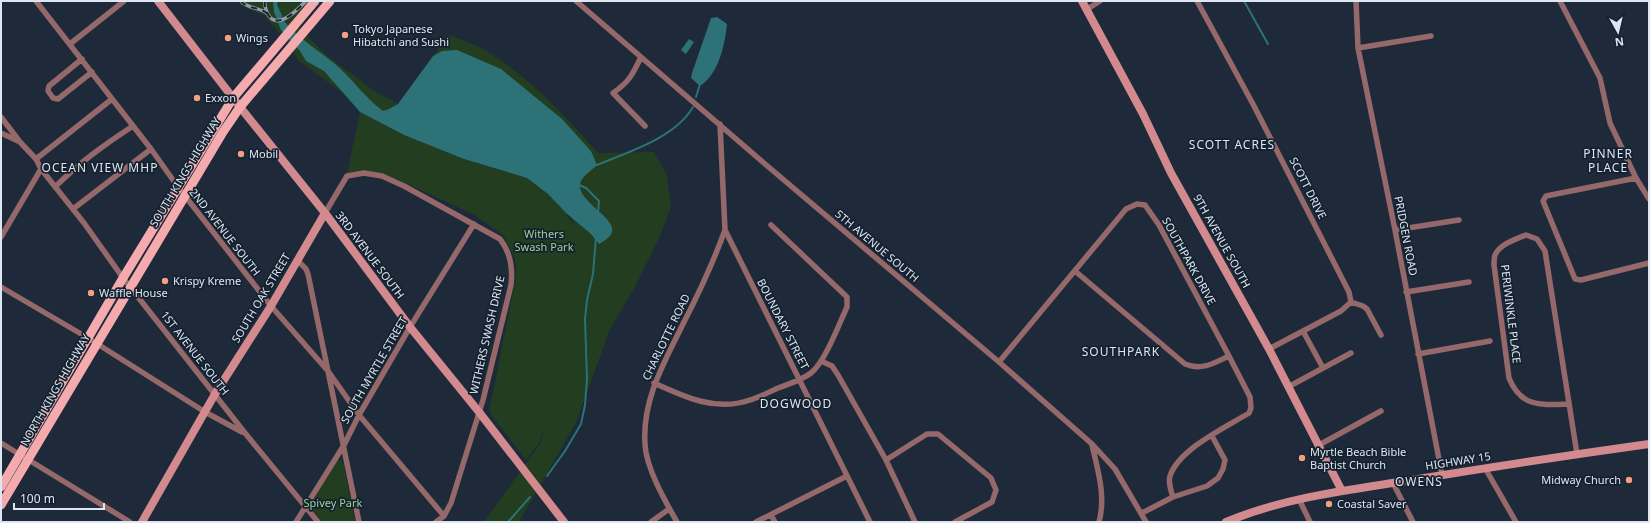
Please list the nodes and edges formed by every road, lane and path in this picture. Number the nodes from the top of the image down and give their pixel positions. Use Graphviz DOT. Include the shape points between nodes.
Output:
graph roads {
  1 [pos="36,1"];
  2 [pos="124,1"];
  3 [pos="158,1"];
  4 [pos="316,1"];
  5 [pos="330,1"];
  6 [pos="576,1"];
  7 [pos="1082,1"];
  8 [pos="1100,1"];
  9 [pos="1198,1"];
  10 [pos="1356,1"];
  11 [pos="1560,1"];
  12 [pos="1086,10"];
  13 [pos="1431,36"];
  14 [pos="70,44"];
  15 [pos="1358,48"];
  16 [pos="641,57"];
  17 [pos="82,59"];
  18 [pos="92,72"];
  19 [pos="232,98"];
  20 [pos="112,99"];
  21 [pos="240,108"];
  22 [pos="1,117"];
  23 [pos="720,124"];
  24 [pos="133,126"];
  25 [pos="645,126"];
  26 [pos="1,133"];
  27 [pos="20,142"];
  28 [pos="151,149"];
  29 [pos="36,159"];
  30 [pos="41,169"];
  31 [pos="1636,178"];
  32 [pos="55,187"];
  33 [pos="178,187"];
  34 [pos="184,196"];
  35 [pos="1649,198"];
  36 [pos="73,209"];
  37 [pos="325,213"];
  38 [pos="1459,220"];
  39 [pos="474,224"];
  40 [pos="772,225"];
  41 [pos="725,230"];
  42 [pos="1395,230"];
  43 [pos="1,237"];
  44 [pos="297,260"];
  45 [pos="1649,263"];
  46 [pos="1075,271"];
  47 [pos="123,278"];
  48 [pos="1469,282"];
  49 [pos="130,286"];
  50 [pos="1,287"];
  51 [pos="1406,292"];
  52 [pos="1351,302"];
  53 [pos="272,306"];
  54 [pos="410,327"];
  55 [pos="1303,331"];
  56 [pos="1381,335"];
  57 [pos="92,340"];
  58 [pos="1490,341"];
  59 [pos="1269,349"];
  60 [pos="1351,352"];
  61 [pos="1418,354"];
  62 [pos="1229,356"];
  63 [pos="821,361"];
  64 [pos="999,362"];
  65 [pos="1323,368"];
  66 [pos="328,371"];
  67 [pos="800,379"];
  68 [pos="654,383"];
  69 [pos="1288,386"];
  70 [pos="215,394"];
  71 [pos="1569,404"];
  72 [pos="1381,411"];
  73 [pos="205,412"];
  74 [pos="480,412"];
  75 [pos="359,415"];
  76 [pos="245,433"];
  77 [pos="1212,436"];
  78 [pos="1,442"];
  79 [pos="344,444"];
  80 [pos="1092,444"];
  81 [pos="1649,444"];
  82 [pos="1319,445"];
  83 [pos="1577,454"];
  84 [pos="24,457"];
  85 [pos="886,460"];
  86 [pos="1485,468"];
  87 [pos="1442,475"];
  88 [pos="847,476"];
  89 [pos="1393,483"];
  90 [pos="1,487"];
  91 [pos="1342,491"];
  92 [pos="1173,497"];
  93 [pos="1299,500"];
  94 [pos="1,505"];
  95 [pos="306,506"];
  96 [pos="669,509"];
  97 [pos="1142,513"];
  98 [pos="771,515"];
  99 [pos="444,516"];
  100 [pos="1236,520"];
  101 [pos="130,522"];
  102 [pos="142,522"];
  103 [pos="296,522"];
  104 [pos="318,522"];
  105 [pos="359,522"];
  106 [pos="436,522"];
  107 [pos="564,522"];
  108 [pos="651,522"];
  109 [pos="677,522"];
  110 [pos="756,522"];
  111 [pos="775,522"];
  112 [pos="870,522"];
  113 [pos="915,522"];
  114 [pos="955,522"];
  115 [pos="1099,522"];
  116 [pos="1146,522"];
  117 [pos="1226,522"];
  118 [pos="1310,522"];
  119 [pos="1413,522"];
  120 [pos="1516,522"];
  1 -- 14 [label="street, 2ND AVENUE SOUTH"];
  2 -- 14 [label="street"];
  3 -- 19 [label="main road, 3RD AVENUE SOUTH"];
  4 -- 19 [label="main road, SOUTH KINGS HIGHWAY"];
  5 -- 21 [label="main road, SOUTH KINGS HIGHWAY"];
  6 -- 16 [label="street, 5TH AVENUE SOUTH"];
  7 -- 12 [label="main road, 9TH AVENUE SOUTH"];
  8 -- 12 [label="street"];
  9 -- 52 [label="street, SCOTT DRIVE" via="1346,285"];
  10 -- 15 [label="street, PRIDGEN ROAD"];
  11 -- 31 [label="street" via="1600,78 1610,122"];
  12 -- 59 [label="main road, 9TH AVENUE SOUTH"];
  13 -- 15 [label="street"];
  14 -- 17 [label="street, 2ND AVENUE SOUTH"];
  15 -- 42 [label="street, PRIDGEN ROAD"];
  16 -- 23 [label="street, 5TH AVENUE SOUTH"];
  16 -- 25 [label="street" via="626,84 613,93"];
  17 -- 18 [label="street, 2ND AVENUE SOUTH"];
  17 -- 18 [label="street" via="49,86 48,91 53,98 58,99"];
  18 -- 20 [label="street, 2ND AVENUE SOUTH"];
  19 -- 21 [label="main road, 3RD AVENUE SOUTH"];
  19 -- 33 [label="main road, SOUTH KINGS HIGHWAY"];
  20 -- 24 [label="street, 2ND AVENUE SOUTH"];
  20 -- 29 [label="street"];
  21 -- 34 [label="main road, SOUTH KINGS HIGHWAY"];
  21 -- 37 [label="main road, 3RD AVENUE SOUTH"];
  22 -- 27 [label="street, 1ST AVENUE SOUTH"];
  23 -- 41 [label="street, BOUNDARY STREET"];
  23 -- 64 [label="street, 5TH AVENUE SOUTH"];
  24 -- 28 [label="street, 2ND AVENUE SOUTH"];
  24 -- 32 [label="street" via="94,152"];
  26 -- 27 [label="street"];
  27 -- 29 [label="street, 1ST AVENUE SOUTH"];
  28 -- 33 [label="street, 2ND AVENUE SOUTH"];
  28 -- 36 [label="street"];
  29 -- 30 [label="street, 1ST AVENUE SOUTH"];
  30 -- 32 [label="street, 1ST AVENUE SOUTH"];
  30 -- 43 [label="street"];
  31 -- 35 [label="street"];
  31 -- 45 [label="street" via="1546,196 1542,201 1575,279 1581,280"];
  32 -- 36 [label="street, 1ST AVENUE SOUTH"];
  33 -- 34 [label="street, 2ND AVENUE SOUTH"];
  33 -- 47 [label="main road, SOUTH KINGS HIGHWAY"];
  34 -- 49 [label="main road, SOUTH KINGS HIGHWAY"];
  34 -- 53 [label="street, 2ND AVENUE SOUTH"];
  36 -- 47 [label="street, 1ST AVENUE SOUTH"];
  37 -- 39 [label="street, WITHERS SWASH DRIVE" via="347,176 373,173 404,186"];
  37 -- 44 [label="main road, SOUTH OAK STREET"];
  37 -- 54 [label="main road, 3RD AVENUE SOUTH"];
  38 -- 42 [label="street"];
  39 -- 54 [label="street, SOUTH MYRTLE STREET"];
  39 -- 74 [label="street, WITHERS SWASH DRIVE" via="500,240 506,247 512,267 511,285"];
  40 -- 63 [label="street" via="847,297 847,306"];
  41 -- 67 [label="street, BOUNDARY STREET"];
  41 -- 68 [label="street, CHARLOTTE ROAD" via="712,266"];
  42 -- 51 [label="street, PRIDGEN ROAD"];
  44 -- 53 [label="main road, SOUTH OAK STREET"];
  44 -- 66 [label="street" via="308,274"];
  46 -- 62 [label="street" via="1185,364 1194,368 1206,366"];
  46 -- 62 [label="street, SOUTHPARK DRIVE" via="1126,209 1137,204 1145,205 1159,225"];
  46 -- 64 [label="street, SOUTHPARK DRIVE"];
  47 -- 49 [label="street, 1ST AVENUE SOUTH"];
  47 -- 57 [label="main road, NORTH KINGS HIGHWAY"];
  48 -- 51 [label="street"];
  49 -- 57 [label="main road, NORTH KINGS HIGHWAY"];
  49 -- 70 [label="street, 1ST AVENUE SOUTH"];
  50 -- 57 [label="street"];
  51 -- 61 [label="street, PRIDGEN ROAD"];
  52 -- 55 [label="street" via="1341,311"];
  52 -- 56 [label="street" via="1367,309"];
  53 -- 66 [label="street, 2ND AVENUE SOUTH"];
  53 -- 70 [label="main road, SOUTH OAK STREET"];
  54 -- 74 [label="main road, 3RD AVENUE SOUTH"];
  54 -- 75 [label="street, SOUTH MYRTLE STREET"];
  55 -- 59 [label="street"];
  55 -- 65 [label="street"];
  57 -- 73 [label="street"];
  57 -- 84 [label="main road, NORTH KINGS HIGHWAY"];
  58 -- 61 [label="street"];
  59 -- 69 [label="main road, 9TH AVENUE SOUTH"];
  60 -- 65 [label="street"];
  61 -- 87 [label="street, PRIDGEN ROAD"];
  62 -- 77 [label="street, SOUTHPARK DRIVE" via="1250,398 1251,408 1249,413"];
  63 -- 67 [label="street" via="811,373"];
  63 -- 85 [label="street" via="832,366 838,375"];
  64 -- 80 [label="street, 5TH AVENUE SOUTH"];
  65 -- 69 [label="street"];
  66 -- 75 [label="street, 2ND AVENUE SOUTH"];
  66 -- 79 [label="street"];
  67 -- 68 [label="street" via="749,401 727,405 710,404 682,396"];
  67 -- 88 [label="street, BOUNDARY STREET"];
  68 -- 96 [label="street, CHARLOTTE ROAD" via="645,415 645,445 651,470"];
  69 -- 82 [label="main road, 9TH AVENUE SOUTH"];
  70 -- 73 [label="main road, SOUTH OAK STREET"];
  70 -- 76 [label="street, 1ST AVENUE SOUTH"];
  71 -- 71 [label="street, PERIWINKLE PLACE" via="1536,404 1518,394 1509,378 1494,265 1496,254 1502,247 1526,235 1537,240 1544,251"];
  71 -- 83 [label="street, PERIWINKLE PLACE"];
  72 -- 82 [label="street"];
  73 -- 76 [label="street"];
  73 -- 102 [label="main road, SOUTH OAK STREET"];
  74 -- 99 [label="street, WITHERS SWASH DRIVE" via="451,503"];
  74 -- 107 [label="main road, 3RD AVENUE SOUTH"];
  75 -- 79 [label="street, SOUTH MYRTLE STREET"];
  75 -- 99 [label="street, 2ND AVENUE SOUTH"];
  76 -- 95 [label="street, 1ST AVENUE SOUTH"];
  77 -- 92 [label="street, SOUTHPARK DRIVE" via="1195,445 1175,466 1169,482"];
  77 -- 92 [label="street" via="1225,460 1218,478 1207,486"];
  78 -- 84 [label="street"];
  79 -- 95 [label="street, SOUTH MYRTLE STREET"];
  79 -- 105 [label="street"];
  80 -- 97 [label="street, 5TH AVENUE SOUTH" via="1115,469"];
  80 -- 115 [label="street" via="1102,488"];
  81 -- 83 [label="main road, HIGHWAY 15"];
  82 -- 91 [label="main road, 9TH AVENUE SOUTH"];
  83 -- 86 [label="main road, HIGHWAY 15"];
  84 -- 90 [label="main road, NORTH KINGS HIGHWAY"];
  84 -- 94 [label="main road, NORTH KINGS HIGHWAY"];
  84 -- 101 [label="street"];
  85 -- 113 [label="street"];
  85 -- 114 [label="street" via="927,434 938,434 991,478 996,490 992,502"];
  86 -- 87 [label="main road, HIGHWAY 15"];
  86 -- 120 [label="street"];
  87 -- 89 [label="main road, HIGHWAY 15"];
  88 -- 98 [label="street"];
  88 -- 112 [label="street, BOUNDARY STREET"];
  89 -- 91 [label="main road, HIGHWAY 15"];
  89 -- 119 [label="street"];
  91 -- 93 [label="main road, HIGHWAY 15"];
  92 -- 97 [label="street"];
  93 -- 100 [label="main road, HIGHWAY 15" via="1267,507"];
  93 -- 118 [label="street"];
  95 -- 103 [label="street, SOUTH MYRTLE STREET"];
  95 -- 104 [label="street, 1ST AVENUE SOUTH"];
  96 -- 108 [label="street"];
  96 -- 109 [label="street, CHARLOTTE ROAD"];
  97 -- 116 [label="street, 5TH AVENUE SOUTH"];
  98 -- 110 [label="street"];
  98 -- 111 [label="street"];
  99 -- 106 [label="street, WITHERS SWASH DRIVE"];
  100 -- 117 [label="main road, HIGHWAY 15"];
}
